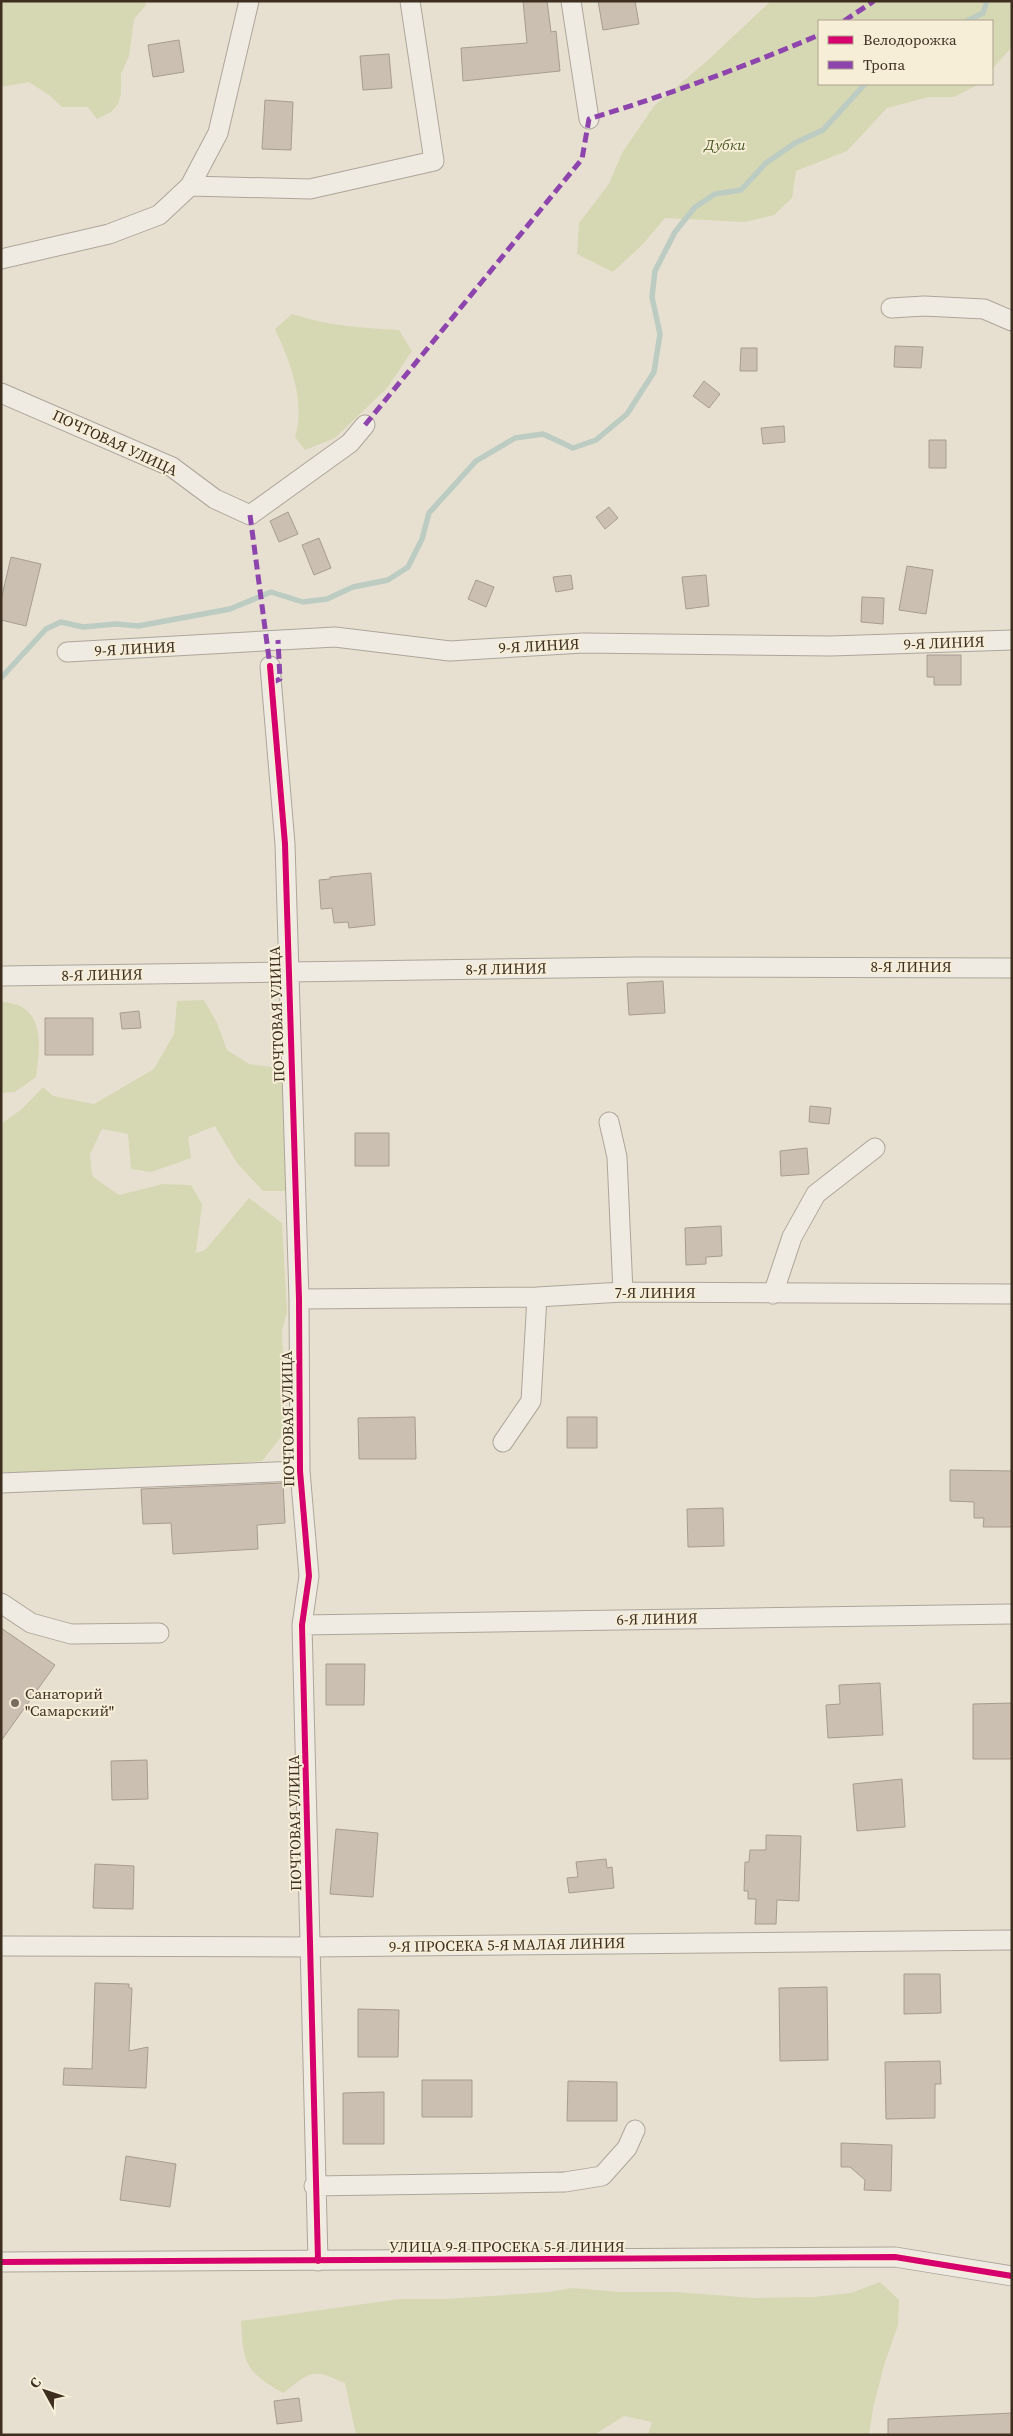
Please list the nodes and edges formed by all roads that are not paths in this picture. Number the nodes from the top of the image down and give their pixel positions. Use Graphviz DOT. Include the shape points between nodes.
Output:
graph roads {
  1 [pos="249,1"];
  2 [pos="410,1"];
  3 [pos="571,1"];
  4 [pos="589,119"];
  5 [pos="190,186"];
  6 [pos="1,259"];
  7 [pos="891,308"];
  8 [pos="1012,321"];
  9 [pos="1,393"];
  10 [pos="365,425"];
  11 [pos="1012,640"];
  12 [pos="67,652"];
  13 [pos="270,666"];
  14 [pos="1012,968"];
  15 [pos="288,972"];
  16 [pos="1,976"];
  17 [pos="609,1122"];
  18 [pos="875,1148"];
  19 [pos="623,1292"];
  20 [pos="773,1294"];
  21 [pos="1012,1294"];
  22 [pos="537,1297"];
  23 [pos="299,1299"];
  24 [pos="503,1442"];
  25 [pos="300,1471"];
  26 [pos="1,1483"];
  27 [pos="1,1603"];
  28 [pos="1012,1614"];
  29 [pos="302,1625"];
  30 [pos="159,1632"];
  31 [pos="1012,1940"];
  32 [pos="1,1946"];
  33 [pos="310,1947"];
  34 [pos="636,2130"];
  35 [pos="314,2186"];
  36 [pos="318,2261"];
  37 [pos="1,2262"];
  38 [pos="1012,2276"];
  1 -- 5 [label="street" via="218,133"];
  2 -- 5 [label="street" via="434,162 310,189"];
  3 -- 4 [label="street"];
  5 -- 6 [label="street" via="159,215 108,234"];
  7 -- 8 [label="street" via="984,309"];
  9 -- 10 [label="street, ПОЧТОВАЯ УЛИЦА" via="172,467 215,499 250,515 350,443"];
  11 -- 12 [label="street, 9-Я ЛИНИЯ" via="831,646 583,643 450,651 335,637"];
  13 -- 15 [label="street, ПОЧТОВАЯ УЛИЦА" via="286,844"];
  14 -- 15 [label="street, 8-Я ЛИНИЯ" via="637,967"];
  15 -- 16 [label="street, 8-Я ЛИНИЯ"];
  15 -- 23 [label="street, ПОЧТОВАЯ УЛИЦА"];
  17 -- 19 [label="street" via="617,1157"];
  18 -- 20 [label="street" via="816,1194 792,1237"];
  19 -- 20 [label="street, 7-Я ЛИНИЯ"];
  19 -- 22 [label="street, 7-Я ЛИНИЯ"];
  20 -- 21 [label="street, 7-Я ЛИНИЯ"];
  22 -- 23 [label="street, 7-Я ЛИНИЯ"];
  22 -- 24 [label="street" via="531,1401"];
  23 -- 25 [label="street, ПОЧТОВАЯ УЛИЦА"];
  25 -- 26 [label="street"];
  25 -- 29 [label="street, ПОЧТОВАЯ УЛИЦА" via="309,1576"];
  27 -- 30 [label="street" via="31,1623 71,1634"];
  28 -- 29 [label="street, 6-Я ЛИНИЯ"];
  29 -- 33 [label="street, ПОЧТОВАЯ УЛИЦА"];
  31 -- 33 [label="street, 9-Я ПРОСЕКА 5-Я МАЛАЯ ЛИНИЯ"];
  32 -- 33 [label="street, 9-Я ПРОСЕКА 5-Я МАЛАЯ ЛИНИЯ"];
  33 -- 35 [label="street, ПОЧТОВАЯ УЛИЦА"];
  34 -- 35 [label="street" via="627,2148 602,2176 565,2182"];
  35 -- 36 [label="street, ПОЧТОВАЯ УЛИЦА"];
  36 -- 37 [label="street, УЛИЦА 9-Я ПРОСЕКА 5-Я ЛИНИЯ"];
  36 -- 38 [label="street, УЛИЦА 9-Я ПРОСЕКА 5-Я ЛИНИЯ" via="895,2257"];
}
